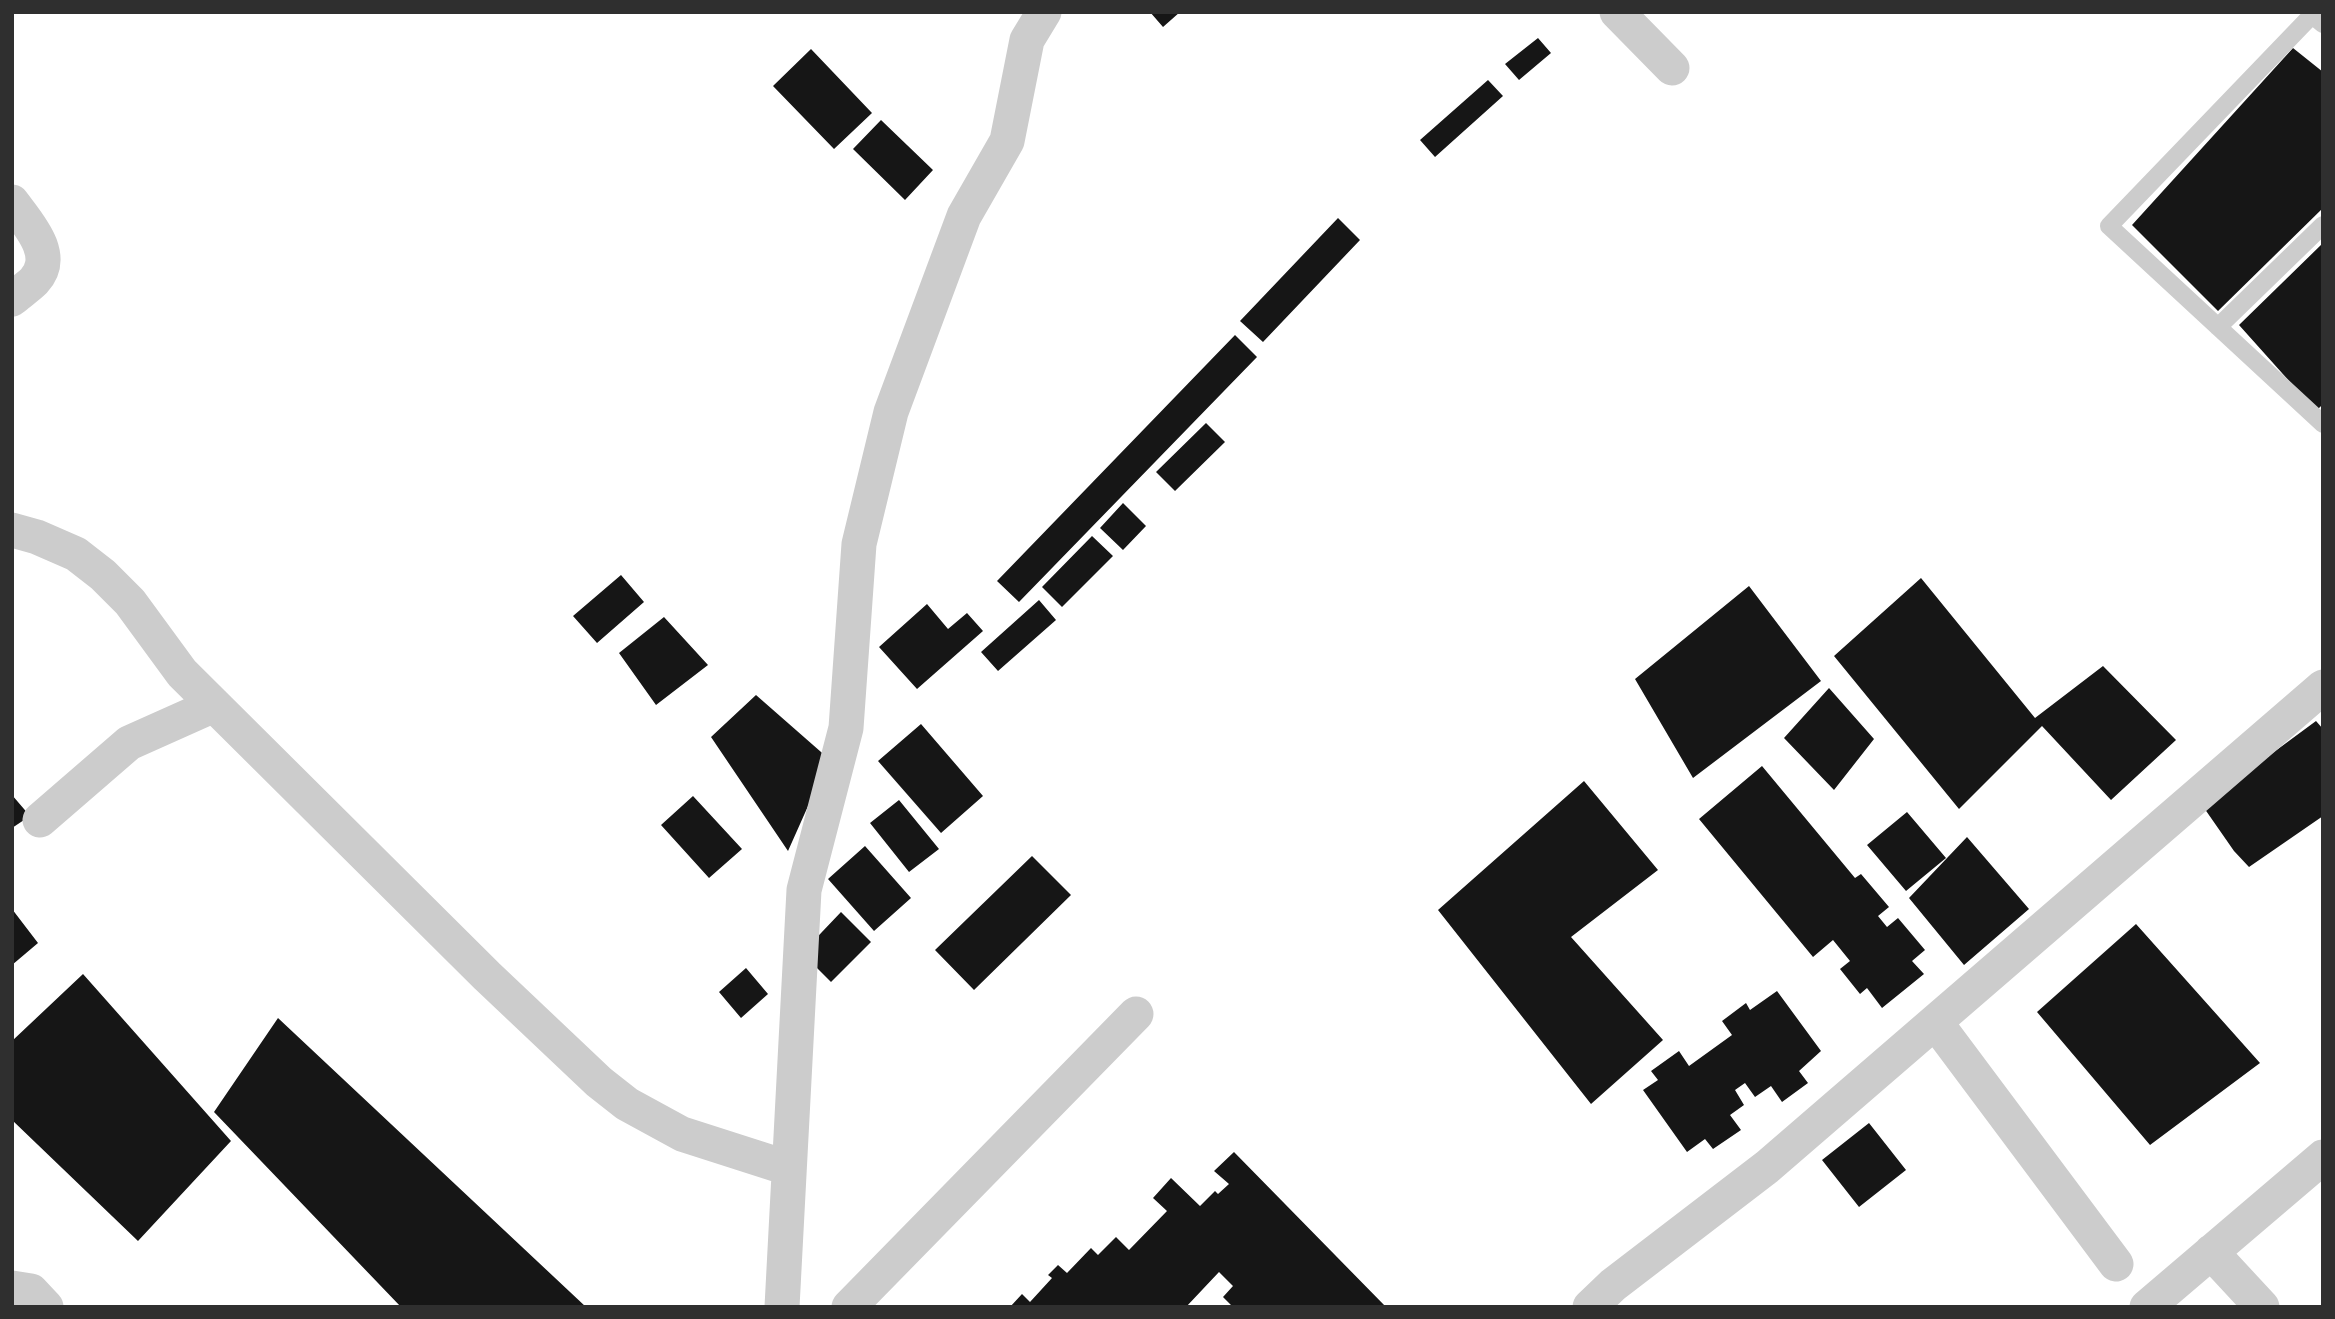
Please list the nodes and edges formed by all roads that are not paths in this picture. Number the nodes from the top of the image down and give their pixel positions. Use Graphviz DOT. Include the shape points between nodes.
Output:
graph roads {
  1 [pos="1044,12"];
  2 [pos="1618,12"];
  3 [pos="2323,24"];
  4 [pos="1672,68"];
  5 [pos="12,202"];
  6 [pos="2323,225"];
  7 [pos="12,299"];
  8 [pos="2218,327"];
  9 [pos="2323,424"];
  10 [pos="12,530"];
  11 [pos="2323,687"];
  12 [pos="214,705"];
  13 [pos="40,820"];
  14 [pos="1136,1014"];
  15 [pos="1936,1023"];
  16 [pos="2323,1157"];
  17 [pos="788,1168"];
  18 [pos="2211,1252"];
  19 [pos="2116,1264"];
  20 [pos="12,1288"];
  21 [pos="46,1307"];
  22 [pos="782,1307"];
  23 [pos="849,1307"];
  24 [pos="1590,1307"];
  25 [pos="2147,1307"];
  26 [pos="2262,1307"];
  1 -- 17 [label="street" via="1027,40 1007,141 964,216 891,412 859,544 846,728 804,890"];
  2 -- 4 [label="street"];
  3 -- 8 [label="lane" via="2312,15 2109,226"];
  5 -- 7 [label="street" via="38,239 44,260 36,279"];
  6 -- 8 [label="lane"];
  8 -- 9 [label="lane"];
  10 -- 12 [label="street" via="76,554 103,575 130,602 182,673"];
  11 -- 15 [label="street"];
  12 -- 13 [label="street" via="129,743"];
  12 -- 17 [label="street" via="599,1082 627,1104 682,1134"];
  14 -- 23 [label="street"];
  15 -- 19 [label="street"];
  15 -- 24 [label="street" via="1767,1167"];
  16 -- 18 [label="street"];
  17 -- 22 [label="street"];
  18 -- 25 [label="street"];
  18 -- 26 [label="street"];
  20 -- 21 [label="street" via="31,1291"];
}
